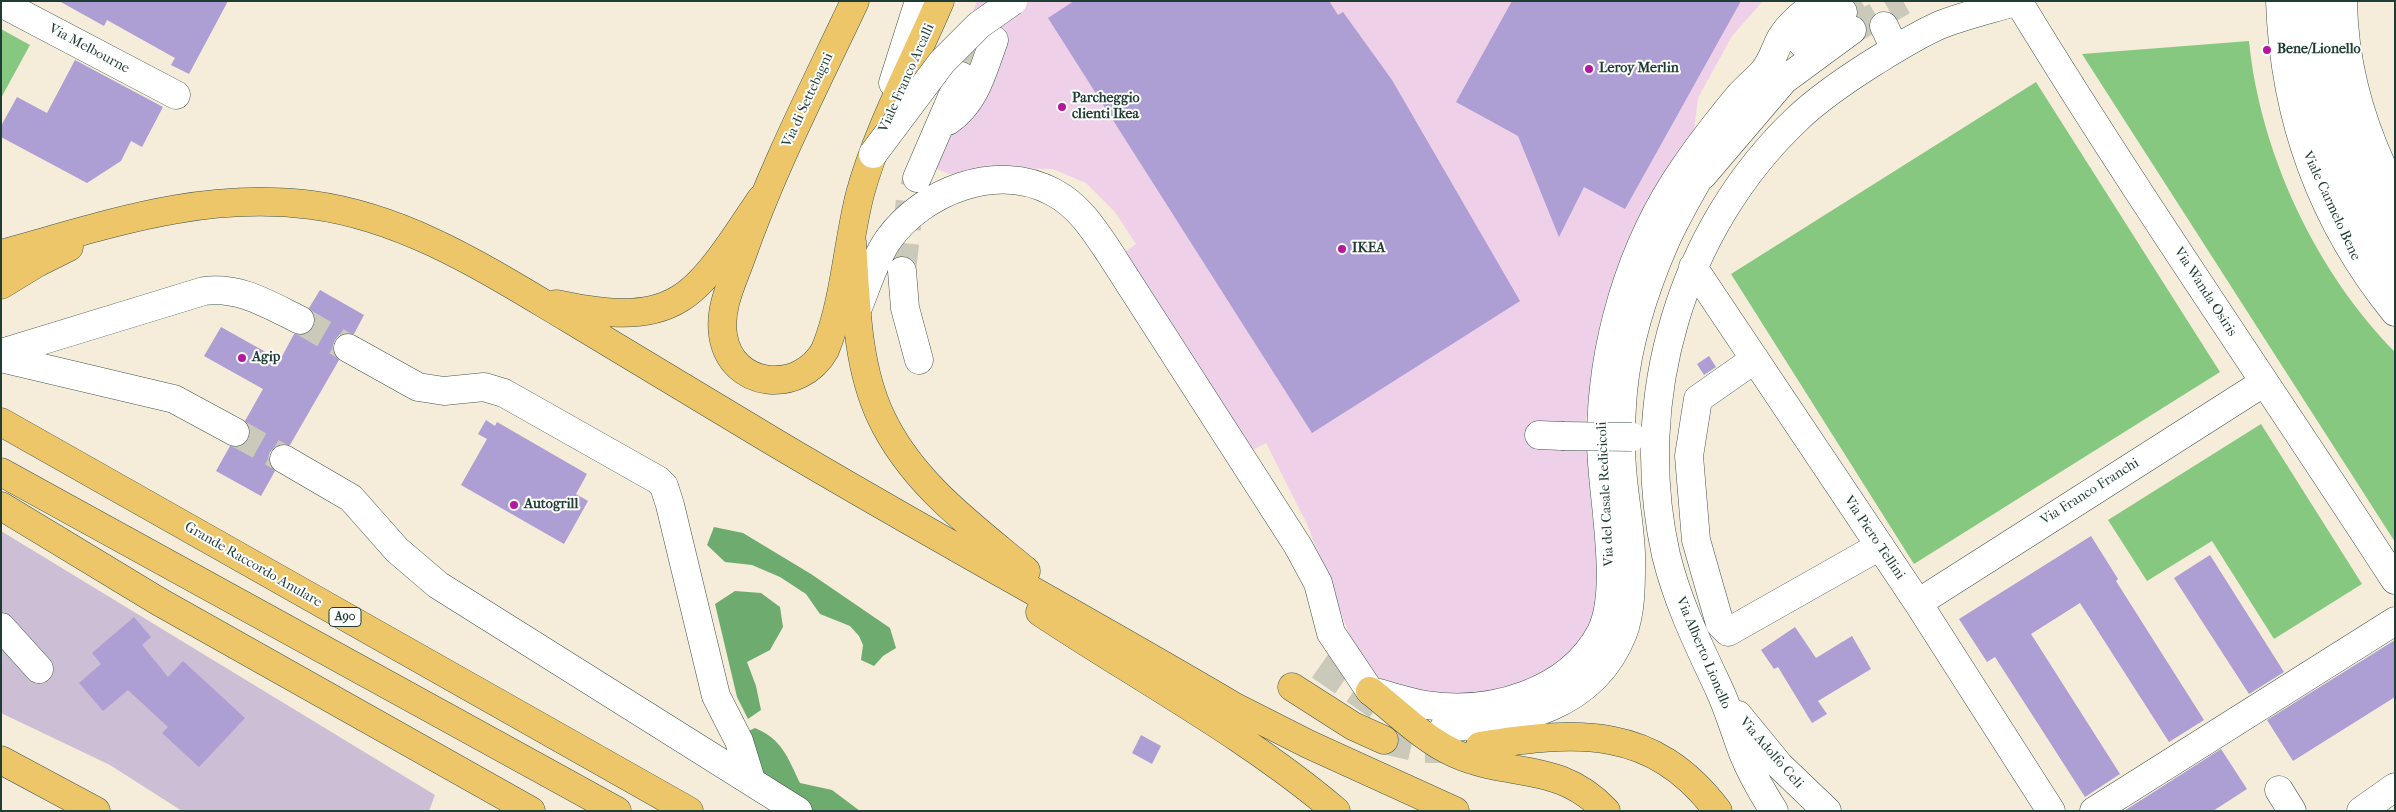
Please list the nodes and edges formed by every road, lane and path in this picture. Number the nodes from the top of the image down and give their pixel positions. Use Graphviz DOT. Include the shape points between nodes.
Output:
graph roads {
  1 [pos="856,1"];
  2 [pos="919,1"];
  3 [pos="940,1"];
  4 [pos="1013,1"];
  5 [pos="1819,1"];
  6 [pos="2018,1"];
  7 [pos="2280,1"];
  8 [pos="2300,1"];
  9 [pos="2324,1"];
  10 [pos="2343,1"];
  11 [pos="1,3"];
  12 [pos="994,40"];
  13 [pos="1801,44"];
  14 [pos="961,76"];
  15 [pos="176,95"];
  16 [pos="939,127"];
  17 [pos="1723,135"];
  18 [pos="873,154"];
  19 [pos="2341,158"];
  20 [pos="917,178"];
  21 [pos="1697,182"];
  22 [pos="2395,193"];
  23 [pos="761,200"];
  24 [pos="149,213"];
  25 [pos="2395,238"];
  26 [pos="852,242"];
  27 [pos="1,254"];
  28 [pos="1693,267"];
  29 [pos="902,271"];
  30 [pos="2395,276"];
  31 [pos="1,285"];
  32 [pos="536,299"];
  33 [pos="857,310"];
  34 [pos="2395,312"];
  35 [pos="300,320"];
  36 [pos="348,348"];
  37 [pos="1,353"];
  38 [pos="1,358"];
  39 [pos="1755,359"];
  40 [pos="920,360"];
  41 [pos="2263,383"];
  42 [pos="1,422"];
  43 [pos="235,432"];
  44 [pos="1551,435"];
  45 [pos="1644,437"];
  46 [pos="778,444"];
  47 [pos="284,459"];
  48 [pos="1,472"];
  49 [pos="1,506"];
  50 [pos="1880,546"];
  51 [pos="2395,580"];
  52 [pos="1918,603"];
  53 [pos="1076,614"];
  54 [pos="2395,621"];
  55 [pos="1,627"];
  56 [pos="39,669"];
  57 [pos="1292,687"];
  58 [pos="1370,691"];
  59 [pos="1720,691"];
  60 [pos="1444,728"];
  61 [pos="1384,740"];
  62 [pos="1480,746"];
  63 [pos="5,761"];
  64 [pos="751,780"];
  65 [pos="2395,787"];
  66 [pos="96,811"];
  67 [pos="531,811"];
  68 [pos="616,811"];
  69 [pos="689,811"];
  70 [pos="798,811"];
  71 [pos="1336,811"];
  72 [pos="1455,811"];
  73 [pos="1606,811"];
  74 [pos="1718,811"];
  75 [pos="1774,811"];
  76 [pos="1827,811"];
  77 [pos="2051,811"];
  78 [pos="2094,811"];
  79 [pos="2361,811"];
  1 -- 23 [label="main road, Via di Settebagni"];
  2 -- 18 [label="street"];
  3 -- 18 [label="main road, Viale Franco Arcalli"];
  4 -- 18 [label="street, bridge" via="979,26 942,62"];
  5 -- 58 [label="street, Via del Casale Redicicoli" via="1783,35 1768,65 1738,97 1683,170 1652,221 1630,274 1608,359 1603,393 1602,478 1610,575 1606,616 1592,645 1580,662 1556,682 1502,701 1433,706"];
  6 -- 28 [label="street, Via Alberto Lionello" via="1890,38 1787,129 1719,217"];
  6 -- 41 [label="street, Via Wanda Osiris"];
  7 -- 19 [label="street, Viale Carmelo Bene" via="2289,94"];
  8 -- 19 [label="street, Viale Carmelo Bene" via="2300,40 2307,81 2318,123"];
  9 -- 19 [label="street, Viale Carmelo Bene"];
  10 -- 19 [label="street, Viale Carmelo Bene" via="2349,63 2361,112"];
  11 -- 15 [label="street, Via Melbourne"];
  12 -- 16 [label="street" via="976,91 953,118"];
  13 -- 21 [label="street" via="1848,21 1784,80"];
  14 -- 16 [label="street"];
  16 -- 20 [label="street"];
  17 -- 21 [label="street"];
  18 -- 26 [label="main road, Viale Franco Arcalli" via="860,195"];
  19 -- 22 [label="street, Viale Carmelo Bene"];
  19 -- 25 [label="street, Viale Carmelo Bene"];
  19 -- 30 [label="street, Viale Carmelo Bene" via="2357,219"];
  19 -- 34 [label="street, Viale Carmelo Bene" via="2351,252"];
  21 -- 60 [label="street" via="1666,239 1636,323 1626,366 1621,441 1630,536 1630,590 1623,632 1607,662 1586,686 1568,699 1520,717"];
  23 -- 26 [label="main road" via="726,299 723,317 727,348 735,363 748,373 773,380 791,378 804,373 821,358 829,340"];
  23 -- 32 [label="main road" via="706,275 689,293 672,303 649,310 616,312 575,308"];
  24 -- 27 [label="main road"];
  24 -- 31 [label="main road" via="50,257"];
  24 -- 32 [label="main road" via="194,205 252,201 312,205 345,212 400,227 441,244"];
  26 -- 33 [label="main road"];
  28 -- 39 [label="street, Via Piero Tellini"];
  28 -- 45 [label="street, Via Alberto Lionello" via="1675,319"];
  29 -- 40 [label="street" via="905,308"];
  32 -- 46 [label="main road"];
  33 -- 53 [label="main road" via="869,380 881,417 900,451 946,504"];
  33 -- 58 [label="street" via="887,242 904,220 930,200 959,186 1000,180 1028,182 1053,192 1084,215 1298,546 1318,583 1331,633"];
  35 -- 37 [label="street" via="242,293 219,289"];
  36 -- 64 [label="street" via="418,387 444,391 484,388 504,393 664,486 720,706 738,741"];
  38 -- 43 [label="street" via="174,399"];
  39 -- 50 [label="street, Via Piero Tellini"];
  39 -- 50 [label="street" via="1698,399 1689,456 1696,540 1720,624 1728,632"];
  41 -- 51 [label="street, Via Wanda Osiris" via="2312,451"];
  41 -- 52 [label="street, Via Franco Franchi"];
  42 -- 69 [label="main road, Grande Raccordo Anulare / A90"];
  44 -- 45 [label="street, bridge"];
  45 -- 59 [label="street, Via Alberto Lionello" via="1673,580 1692,635"];
  46 -- 53 [label="main road"];
  46 -- 71 [label="main road" via="1084,642 1228,730 1303,783"];
  47 -- 64 [label="street" via="351,498 397,550 438,585"];
  48 -- 68 [label="main road"];
  49 -- 67 [label="main road" via="158,601"];
  50 -- 52 [label="street, Via Piero Tellini"];
  52 -- 77 [label="street, Via Piero Tellini"];
  53 -- 72 [label="main road" via="1276,728"];
  54 -- 78 [label="street"];
  55 -- 56 [label="street"];
  57 -- 61 [label="main road" via="1353,726"];
  58 -- 73 [label="main road" via="1454,754 1556,777 1579,788"];
  59 -- 75 [label="street, Via Alberto Lionello" via="1746,760"];
  59 -- 76 [label="street, Via Adolfo Celi" via="1778,765"];
  62 -- 74 [label="main road" via="1565,736 1624,742 1670,764 1693,782"];
  63 -- 66 [label="main road"];
  64 -- 70 [label="street"];
  65 -- 79 [label="street"];
}
